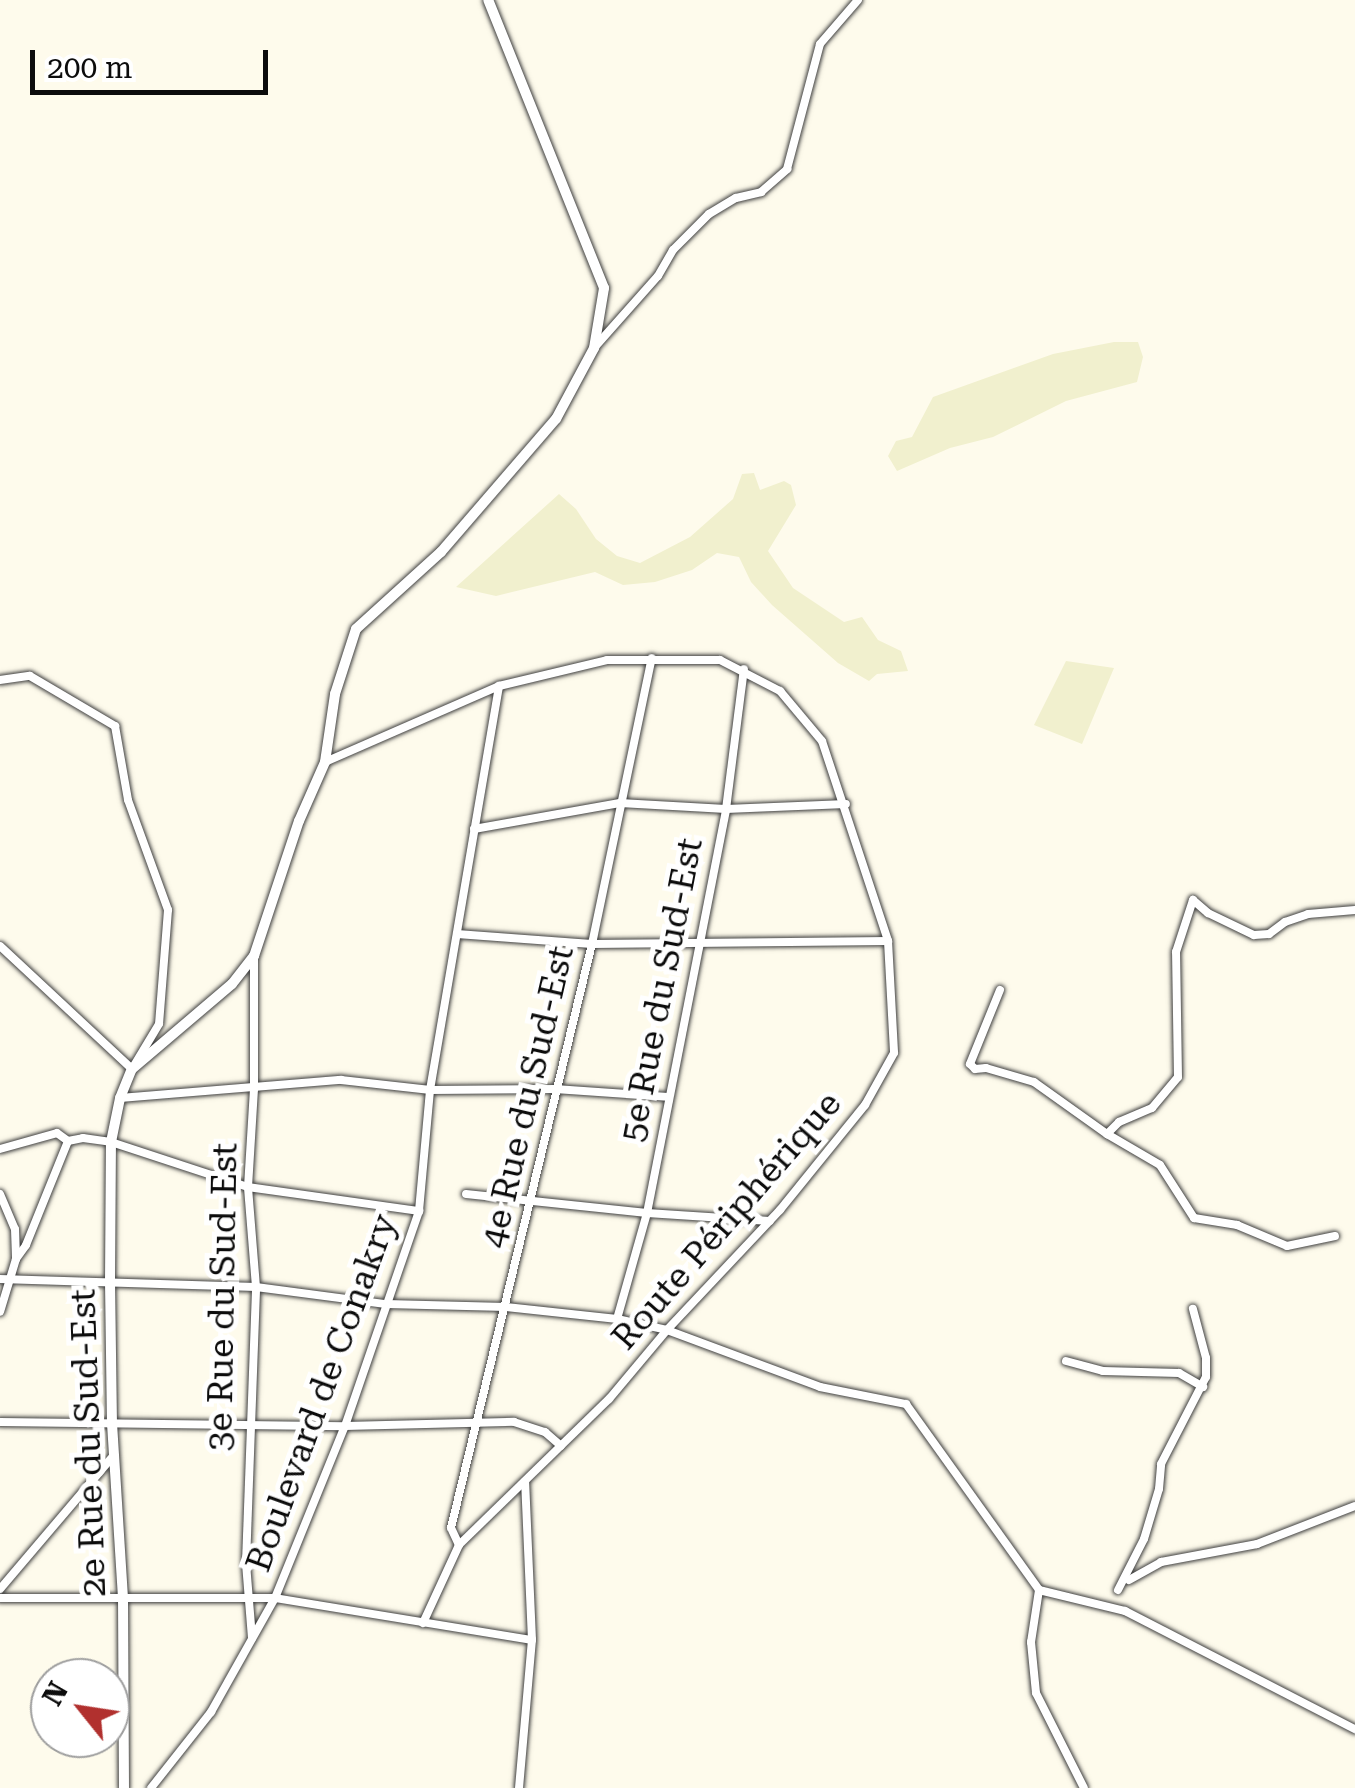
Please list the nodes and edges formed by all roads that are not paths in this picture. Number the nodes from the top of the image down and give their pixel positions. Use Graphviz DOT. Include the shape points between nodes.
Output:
graph roads {
  1 [pos="488,0"];
  2 [pos="858,0"];
  3 [pos="594,348"];
  4 [pos="652,658"];
  5 [pos="744,669"];
  6 [pos="0,680"];
  7 [pos="499,686"];
  8 [pos="326,762"];
  9 [pos="620,803"];
  10 [pos="846,804"];
  11 [pos="726,809"];
  12 [pos="474,829"];
  13 [pos="1355,910"];
  14 [pos="457,934"];
  15 [pos="888,941"];
  16 [pos="697,943"];
  17 [pos="592,944"];
  18 [pos="0,946"];
  19 [pos="254,956"];
  20 [pos="1000,990"];
  21 [pos="132,1069"];
  22 [pos="254,1089"];
  23 [pos="430,1090"];
  24 [pos="555,1090"];
  25 [pos="668,1097"];
  26 [pos="120,1098"];
  27 [pos="1107,1134"];
  28 [pos="68,1141"];
  29 [pos="111,1142"];
  30 [pos="0,1149"];
  31 [pos="248,1187"];
  32 [pos="0,1194"];
  33 [pos="466,1194"];
  34 [pos="532,1199"];
  35 [pos="419,1211"];
  36 [pos="647,1214"];
  37 [pos="770,1221"];
  38 [pos="1334,1236"];
  39 [pos="16,1259"];
  40 [pos="5,1280"];
  41 [pos="110,1280"];
  42 [pos="256,1287"];
  43 [pos="386,1304"];
  44 [pos="506,1307"];
  45 [pos="1193,1310"];
  46 [pos="0,1312"];
  47 [pos="617,1319"];
  48 [pos="667,1330"];
  49 [pos="1066,1361"];
  50 [pos="1204,1388"];
  51 [pos="0,1422"];
  52 [pos="250,1422"];
  53 [pos="476,1424"];
  54 [pos="112,1425"];
  55 [pos="345,1426"];
  56 [pos="561,1446"];
  57 [pos="114,1455"];
  58 [pos="525,1480"];
  59 [pos="1355,1506"];
  60 [pos="459,1545"];
  61 [pos="0,1589"];
  62 [pos="1039,1590"];
  63 [pos="1118,1590"];
  64 [pos="0,1598"];
  65 [pos="122,1598"];
  66 [pos="275,1598"];
  67 [pos="248,1601"];
  68 [pos="1104,1606"];
  69 [pos="423,1623"];
  70 [pos="252,1638"];
  71 [pos="532,1640"];
  72 [pos="1355,1729"];
  73 [pos="124,1788"];
  74 [pos="151,1788"];
  75 [pos="518,1788"];
  76 [pos="1084,1788"];
  1 -- 3 [label="street" via="604,288"];
  2 -- 3 [label="street" via="820,44 787,169 761,192 709,214"];
  3 -- 8 [label="street" via="556,419 441,552 356,629 335,694"];
  4 -- 5 [label="street, Route Périphérique" via="707,658"];
  4 -- 7 [label="street, Route Périphérique" via="607,660"];
  4 -- 9 [label="street, 4e Rue du Sud-Est"];
  5 -- 10 [label="street, Route Périphérique" via="780,691 822,741"];
  5 -- 11 [label="street, 5e Rue du Sud-Est"];
  6 -- 21 [label="street" via="30,676 115,726 128,800 168,910 159,1024"];
  7 -- 8 [label="street, Route Périphérique"];
  7 -- 12 [label="street, Boulevard de Conakry"];
  8 -- 19 [label="street"];
  9 -- 11 [label="street"];
  9 -- 12 [label="street"];
  9 -- 17 [label="street, 4e Rue du Sud-Est"];
  10 -- 11 [label="street"];
  10 -- 15 [label="street, Route Périphérique"];
  11 -- 16 [label="street, 5e Rue du Sud-Est"];
  12 -- 14 [label="street, Boulevard de Conakry"];
  13 -- 27 [label="street" via="1308,914 1254,934 1193,900 1176,952 1178,1077 1152,1108"];
  14 -- 17 [label="street"];
  14 -- 23 [label="street, Boulevard de Conakry"];
  15 -- 16 [label="street"];
  15 -- 37 [label="street, Route Périphérique" via="894,1053 865,1106"];
  16 -- 17 [label="street"];
  16 -- 25 [label="street, 5e Rue du Sud-Est"];
  17 -- 24 [label="street, 4e Rue du Sud-Est"];
  18 -- 21 [label="street"];
  19 -- 21 [label="street" via="232,984"];
  19 -- 22 [label="street, 3e Rue du Sud-Est"];
  20 -- 27 [label="street" via="970,1064 1034,1082"];
  21 -- 26 [label="street, 2e Rue du Sud-Est"];
  22 -- 23 [label="street" via="341,1080"];
  22 -- 26 [label="street"];
  22 -- 31 [label="street, 3e Rue du Sud-Est"];
  23 -- 24 [label="street"];
  23 -- 35 [label="street, Boulevard de Conakry"];
  24 -- 25 [label="street"];
  24 -- 34 [label="street, 4e Rue du Sud-Est"];
  25 -- 36 [label="street, 5e Rue du Sud-Est"];
  26 -- 29 [label="street, 2e Rue du Sud-Est"];
  27 -- 38 [label="street" via="1160,1165 1194,1218 1236,1225 1286,1246"];
  28 -- 29 [label="street"];
  28 -- 30 [label="street" via="57,1133"];
  28 -- 39 [label="street"];
  29 -- 31 [label="street"];
  29 -- 41 [label="street, 2e Rue du Sud-Est"];
  31 -- 35 [label="street"];
  31 -- 42 [label="street, 3e Rue du Sud-Est"];
  32 -- 39 [label="street" via="16,1228"];
  33 -- 34 [label="street"];
  34 -- 36 [label="street"];
  34 -- 44 [label="street, 4e Rue du Sud-Est"];
  35 -- 43 [label="street, Boulevard de Conakry"];
  36 -- 37 [label="street"];
  36 -- 47 [label="street, 5e Rue du Sud-Est"];
  37 -- 48 [label="street, Route Périphérique"];
  39 -- 40 [label="street"];
  40 -- 41 [label="street"];
  40 -- 46 [label="street"];
  41 -- 42 [label="street"];
  41 -- 54 [label="street, 2e Rue du Sud-Est"];
  42 -- 43 [label="street"];
  42 -- 52 [label="street, 3e Rue du Sud-Est"];
  43 -- 44 [label="street"];
  43 -- 55 [label="street, Boulevard de Conakry"];
  44 -- 47 [label="street"];
  44 -- 53 [label="street, 4e Rue du Sud-Est"];
  45 -- 50 [label="street" via="1206,1358"];
  47 -- 48 [label="street"];
  48 -- 56 [label="street, Route Périphérique"];
  48 -- 62 [label="street" via="820,1387 906,1404"];
  49 -- 50 [label="street" via="1103,1371 1179,1374"];
  50 -- 63 [label="street" via="1161,1464 1144,1539"];
  51 -- 54 [label="street"];
  52 -- 54 [label="street"];
  52 -- 55 [label="street"];
  52 -- 67 [label="street, 3e Rue du Sud-Est"];
  53 -- 55 [label="street"];
  53 -- 56 [label="street" via="514,1422 545,1432"];
  53 -- 60 [label="street, 4e Rue du Sud-Est" via="451,1528"];
  54 -- 57 [label="street, 2e Rue du Sud-Est"];
  55 -- 66 [label="street, Boulevard de Conakry"];
  56 -- 58 [label="street, Route Périphérique"];
  57 -- 61 [label="street"];
  57 -- 65 [label="street, 2e Rue du Sud-Est"];
  58 -- 60 [label="street, Route Périphérique"];
  58 -- 71 [label="street"];
  59 -- 63 [label="street" via="1257,1544 1161,1562"];
  60 -- 69 [label="street, Route Périphérique"];
  62 -- 68 [label="street"];
  62 -- 76 [label="street" via="1031,1642 1036,1693"];
  63 -- 68 [label="street"];
  64 -- 65 [label="street"];
  65 -- 67 [label="street"];
  65 -- 73 [label="street, 2e Rue du Sud-Est"];
  66 -- 67 [label="street"];
  66 -- 69 [label="street"];
  66 -- 70 [label="street, Boulevard de Conakry"];
  67 -- 70 [label="street, 3e Rue du Sud-Est"];
  68 -- 72 [label="street"];
  69 -- 71 [label="street"];
  70 -- 74 [label="street, Boulevard de Conakry" via="211,1712"];
  71 -- 75 [label="street"];
}
